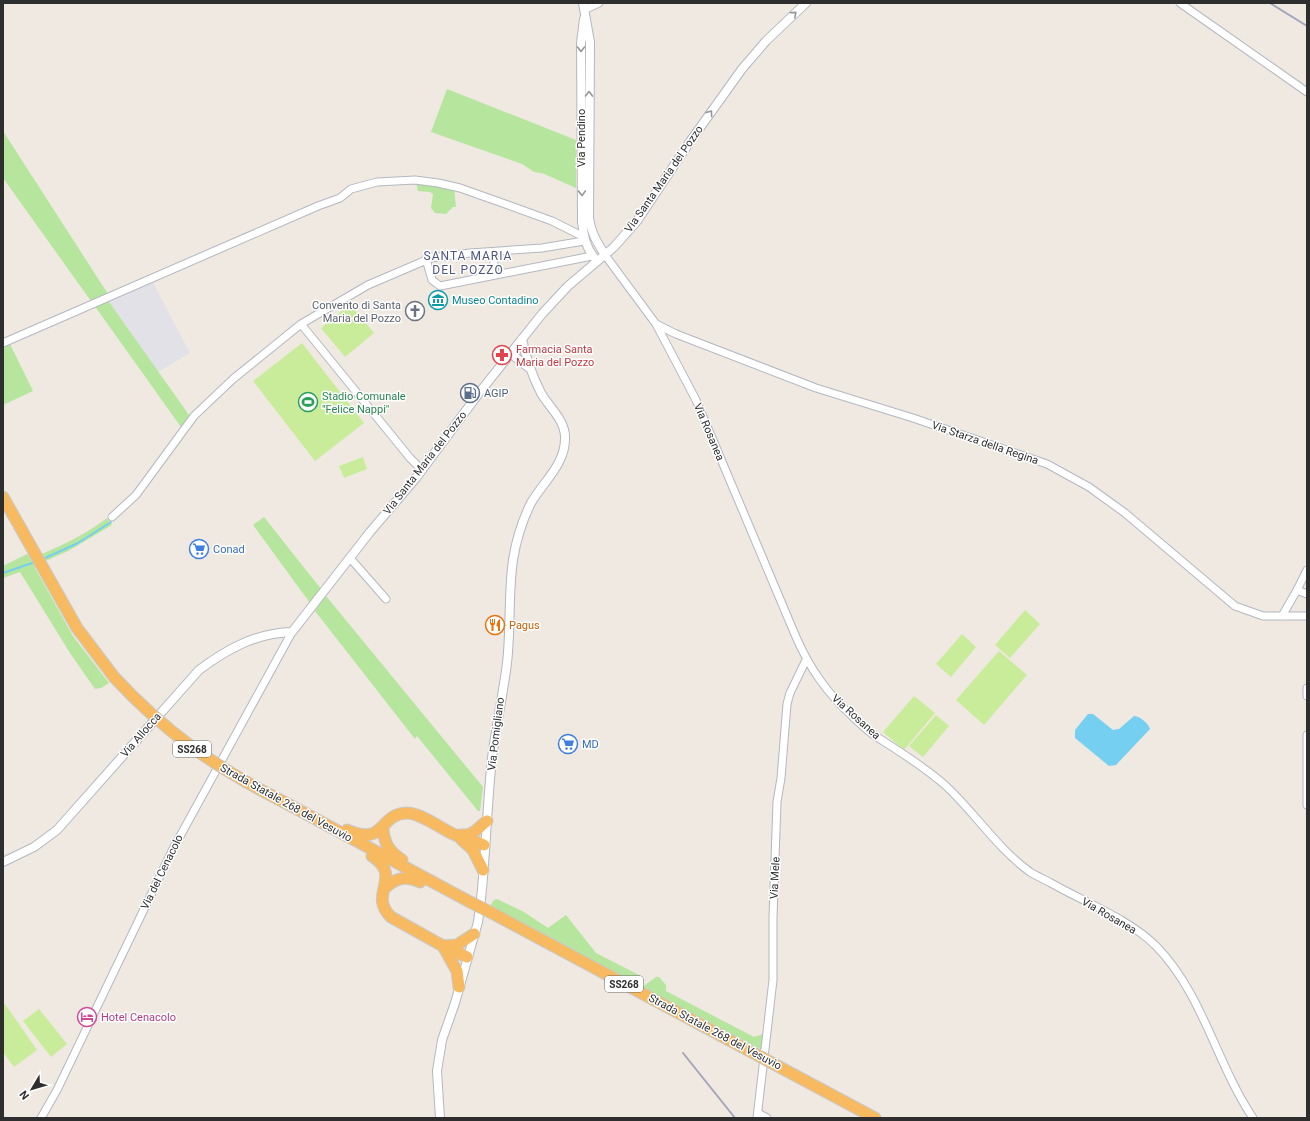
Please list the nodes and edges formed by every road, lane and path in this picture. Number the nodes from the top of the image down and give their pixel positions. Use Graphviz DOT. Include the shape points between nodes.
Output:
graph roads {
  1 [pos="599,3"];
  2 [pos="806,3"];
  3 [pos="1180,3"];
  4 [pos="584,7"];
  5 [pos="1307,92"];
  6 [pos="584,239"];
  7 [pos="492,252"];
  8 [pos="605,255"];
  9 [pos="595,258"];
  10 [pos="426,259"];
  11 [pos="494,275"];
  12 [pos="300,324"];
  13 [pos="656,324"];
  14 [pos="522,339"];
  15 [pos="3,343"];
  16 [pos="510,354"];
  17 [pos="528,367"];
  18 [pos="422,470"];
  19 [pos="3,497"];
  20 [pos="112,517"];
  21 [pos="350,558"];
  22 [pos="1306,571"];
  23 [pos="1307,581"];
  24 [pos="1296,590"];
  25 [pos="1307,594"];
  26 [pos="386,599"];
  27 [pos="1307,610"];
  28 [pos="1296,615"];
  29 [pos="1282,616"];
  30 [pos="1307,616"];
  31 [pos="292,632"];
  32 [pos="806,660"];
  33 [pos="1307,688"];
  34 [pos="1307,696"];
  35 [pos="1307,735"];
  36 [pos="1307,805"];
  37 [pos="314,819"];
  38 [pos="487,820"];
  39 [pos="383,828"];
  40 [pos="334,829"];
  41 [pos="454,834"];
  42 [pos="484,845"];
  43 [pos="3,862"];
  44 [pos="483,870"];
  45 [pos="430,880"];
  46 [pos="385,888"];
  47 [pos="456,895"];
  48 [pos="474,934"];
  49 [pos="443,946"];
  50 [pos="467,957"];
  51 [pos="459,988"];
  52 [pos="758,1115"];
  53 [pos="41,1118"];
  54 [pos="440,1118"];
  55 [pos="767,1118"];
  56 [pos="875,1118"];
  57 [pos="1252,1118"];
  1 -- 4 [label="street"];
  8 -- 2 [label="street, Via Santa Maria del Pozzo, one-way" via="637,221 689,142 742,69 766,41"];
  3 -- 5 [label="street"];
  4 -- 6 [label="street, Via Pendino, one-way" via="581,43"];
  8 -- 4 [label="street, Via Pendino, one-way" via="594,238 590,224 590,42"];
  6 -- 7 [label="street" via="542,248"];
  6 -- 9 [label="street, Via Pendino"];
  6 -- 15 [label="street" via="552,221 460,188 415,180 377,182 351,189 340,198"];
  7 -- 10 [label="street"];
  7 -- 11 [label="street"];
  8 -- 9 [label="street, Via Santa Maria del Pozzo"];
  8 -- 13 [label="street, Via Rosanea"];
  9 -- 11 [label="street"];
  9 -- 14 [label="street, Via Santa Maria del Pozzo"];
  10 -- 11 [label="street" via="432,280 440,286"];
  10 -- 12 [label="street" via="368,285"];
  12 -- 18 [label="street"];
  12 -- 20 [label="street" via="233,379 194,416 136,495"];
  13 -- 29 [label="street, Via Starza della Regina" via="816,388 1047,464 1089,487 1125,513 1235,606 1263,616"];
  13 -- 32 [label="street, Via Rosanea" via="696,400"];
  14 -- 16 [label="street, Via Santa Maria del Pozzo"];
  14 -- 17 [label="street, Via Pomigliano"];
  16 -- 17 [label="street, Via Pomigliano"];
  16 -- 18 [label="street, Via Santa Maria del Pozzo"];
  17 -- 38 [label="street, Via Pomigliano" via="563,427 565,447 557,467 538,492 522,524 513,560 507,662 497,714"];
  18 -- 21 [label="street, Via Santa Maria del Pozzo"];
  19 -- 37 [label="highway, Strada Statale 268 del Vesuvio / SS268, bridge" via="77,628 114,677 143,708 192,749 228,772"];
  21 -- 26 [label="street"];
  21 -- 31 [label="street, Via Santa Maria del Pozzo"];
  22 -- 23 [label="street"];
  22 -- 24 [label="street"];
  24 -- 25 [label="street"];
  24 -- 29 [label="street"];
  27 -- 28 [label="street, Via Starza della Regina"];
  28 -- 29 [label="street, Via Starza della Regina"];
  28 -- 30 [label="street, Via Starza della Regina"];
  31 -- 43 [label="street, Via Allocca" via="274,633 246,641 222,653 199,670 57,830 34,847"];
  31 -- 53 [label="street, Via del Cenacolo" via="172,849 57,1090"];
  32 -- 52 [label="street, Via Mele" via="787,704 777,802 773,980"];
  32 -- 57 [label="street, Via Rosanea" via="836,701 872,734 944,784 992,837 1030,872 1120,920 1154,944 1175,968 1191,993 1233,1088"];
  33 -- 34 [label="street"];
  35 -- 36 [label="street"];
  37 -- 39 [label="highway" via="364,836"];
  37 -- 40 [label="highway, Strada Statale 268 del Vesuvio / SS268"];
  38 -- 41 [label="highway" via="475,833"];
  38 -- 42 [label="street, Via Pomigliano"];
  39 -- 41 [label="highway" via="397,814 406,812"];
  39 -- 45 [label="highway" via="383,839 389,850"];
  40 -- 45 [label="highway, Strada Statale 268 del Vesuvio / SS268"];
  40 -- 46 [label="highway" via="380,861 386,873"];
  41 -- 42 [label="highway"];
  41 -- 44 [label="highway" via="473,850"];
  42 -- 44 [label="street, Via Pomigliano"];
  44 -- 48 [label="street, Via Pomigliano" via="480,907"];
  45 -- 47 [label="highway, SS268"];
  46 -- 47 [label="highway" via="397,879 410,878"];
  46 -- 49 [label="highway" via="381,904 385,912"];
  47 -- 56 [label="highway, Strada Statale 268 del Vesuvio / SS268, bridge"];
  48 -- 49 [label="highway" via="457,946"];
  48 -- 50 [label="street, Via Pomigliano"];
  49 -- 50 [label="highway"];
  49 -- 51 [label="highway" via="457,971"];
  50 -- 51 [label="street, Via Pomigliano"];
  51 -- 54 [label="street, Via Pomigliano" via="439,1056 437,1071"];
  52 -- 55 [label="street"];
}
